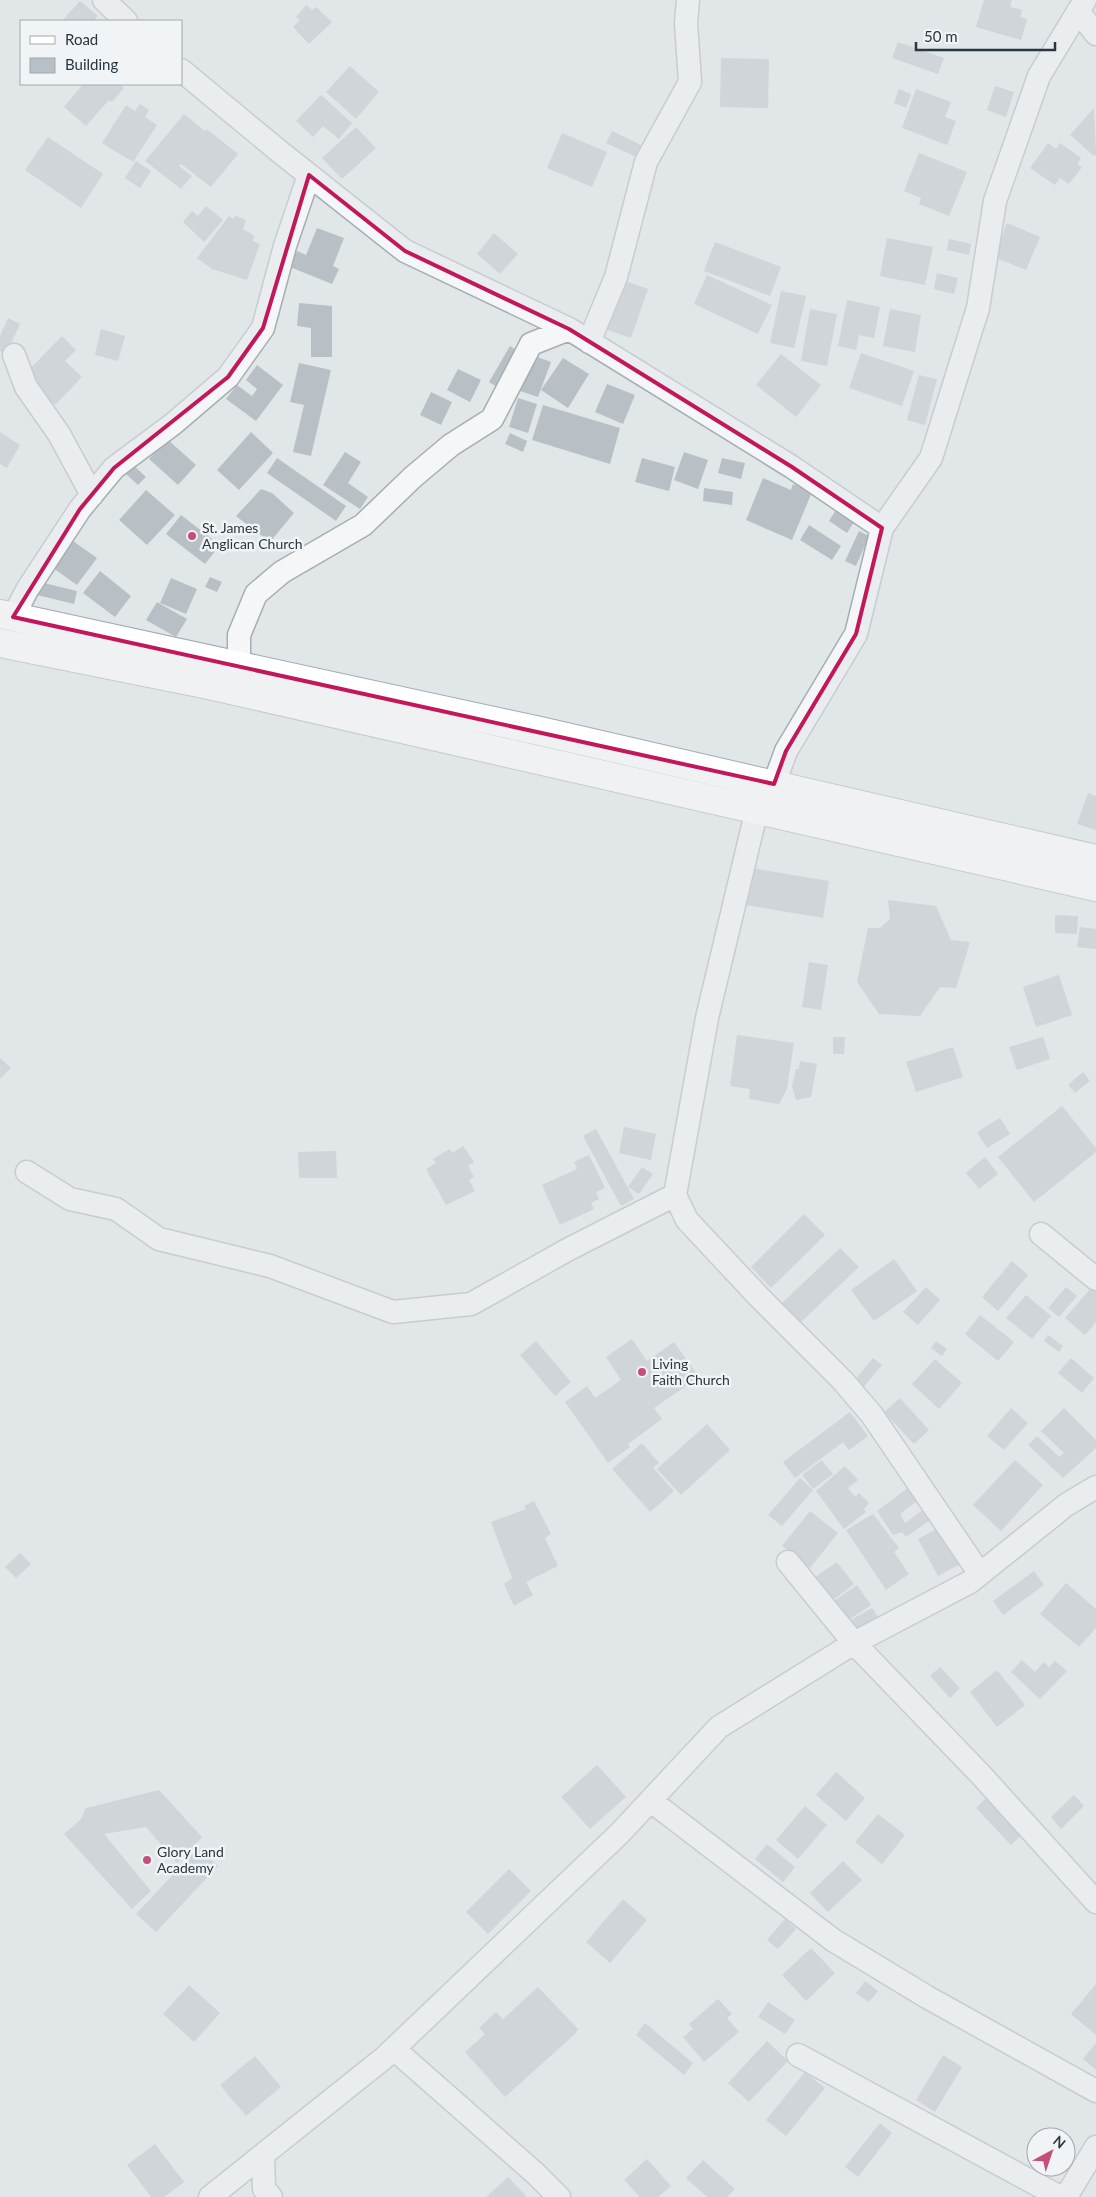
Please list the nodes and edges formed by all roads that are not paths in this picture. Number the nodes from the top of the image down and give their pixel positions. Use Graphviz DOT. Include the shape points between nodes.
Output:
graph roads {
  1 [pos="104,0"];
  2 [pos="688,0"];
  3 [pos="1082,5"];
  4 [pos="125,20"];
  5 [pos="1096,34"];
  6 [pos="182,71"];
  7 [pos="309,175"];
  8 [pos="569,330"];
  9 [pos="589,342"];
  10 [pos="14,355"];
  11 [pos="92,495"];
  12 [pos="882,528"];
  13 [pos="7,615"];
  14 [pos="0,643"];
  15 [pos="239,666"];
  16 [pos="774,784"];
  17 [pos="757,809"];
  18 [pos="1096,859"];
  19 [pos="1096,887"];
  20 [pos="27,1172"];
  21 [pos="675,1195"];
  22 [pos="1041,1234"];
  23 [pos="1096,1279"];
  24 [pos="1096,1487"];
  25 [pos="788,1562"];
  26 [pos="980,1574"];
  27 [pos="854,1643"];
  28 [pos="651,1801"];
  29 [pos="1096,1902"];
  30 [pos="394,2049"];
  31 [pos="798,2055"];
  32 [pos="1096,2090"];
  33 [pos="1096,2147"];
  34 [pos="262,2155"];
  35 [pos="210,2197"];
  36 [pos="271,2197"];
  37 [pos="559,2197"];
  38 [pos="1060,2197"];
  39 [pos="1066,2197"];
  1 -- 4 [label="street"];
  2 -- 9 [label="street" via="686,24 690,82 646,162 616,277"];
  3 -- 5 [label="street"];
  3 -- 12 [label="street" via="1039,76 995,201 978,308 930,458"];
  6 -- 7 [label="street"];
  7 -- 8 [label="street" via="405,251"];
  7 -- 11 [label="street" via="285,246 263,328 228,377 114,468"];
  8 -- 9 [label="street"];
  8 -- 15 [label="street" via="531,344 492,420 451,446 363,525 282,572 256,594 239,635"];
  9 -- 12 [label="street" via="792,467"];
  10 -- 11 [label="street" via="26,387 59,434"];
  11 -- 13 [label="street"];
  12 -- 16 [label="street" via="856,634 786,751"];
  13 -- 15 [label="main road"];
  14 -- 17 [label="main road" via="209,685"];
  15 -- 16 [label="main road"];
  16 -- 17 [label="street"];
  16 -- 18 [label="main road"];
  17 -- 19 [label="main road"];
  17 -- 21 [label="street" via="707,1018"];
  20 -- 21 [label="street" via="70,1199 116,1209 159,1239 270,1266 393,1312 471,1304 568,1249"];
  21 -- 26 [label="street" via="687,1220 872,1415"];
  22 -- 23 [label="street"];
  24 -- 26 [label="street" via="1066,1505"];
  25 -- 27 [label="street"];
  26 -- 27 [label="street"];
  27 -- 28 [label="street" via="720,1727"];
  27 -- 29 [label="street" via="982,1776"];
  28 -- 30 [label="street"];
  28 -- 32 [label="street" via="833,1940 927,1997"];
  30 -- 34 [label="street"];
  30 -- 37 [label="street"];
  31 -- 38 [label="street"];
  33 -- 39 [label="street"];
  34 -- 35 [label="street"];
  34 -- 36 [label="street" via="264,2188"];
}
